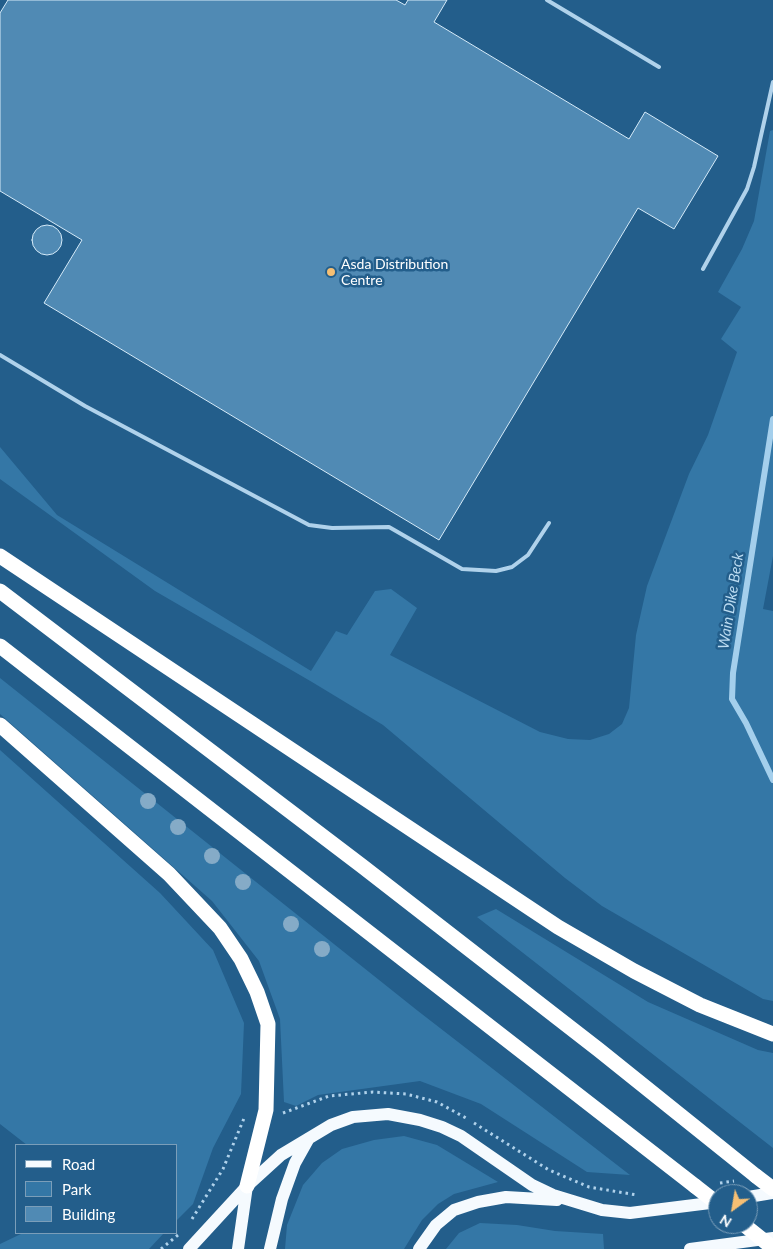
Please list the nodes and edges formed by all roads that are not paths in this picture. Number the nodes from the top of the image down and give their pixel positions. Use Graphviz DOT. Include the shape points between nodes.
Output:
graph roads {
  1 [pos="547,0"];
  2 [pos="659,66"];
  3 [pos="773,82"];
  4 [pos="703,269"];
  5 [pos="0,355"];
  6 [pos="549,523"];
  7 [pos="0,556"];
  8 [pos="0,591"];
  9 [pos="0,646"];
  10 [pos="0,725"];
  11 [pos="773,1034"];
  12 [pos="310,1136"];
  13 [pos="247,1186"];
  14 [pos="773,1189"];
  15 [pos="773,1193"];
  16 [pos="758,1195"];
  17 [pos="708,1196"];
  18 [pos="579,1204"];
  19 [pos="708,1204"];
  20 [pos="756,1234"];
  21 [pos="773,1238"];
  22 [pos="773,1248"];
  23 [pos="189,1249"];
  24 [pos="238,1249"];
  25 [pos="270,1249"];
  26 [pos="419,1249"];
  27 [pos="690,1249"];
  1 -- 2 [label="lane"];
  3 -- 4 [label="lane" via="747,189"];
  5 -- 6 [label="lane" via="85,406 309,525 389,527 462,569 496,571 512,567 528,555"];
  7 -- 11 [label="highway" via="558,927 634,972 700,1005"];
  8 -- 14 [label="highway, bridge" via="370,872"];
  9 -- 17 [label="highway, bridge"];
  10 -- 13 [label="highway" via="169,874 220,928 241,959 268,1024 266,1110"];
  12 -- 13 [label="main road" via="281,1155"];
  12 -- 18 [label="main road" via="354,1117 388,1114 420,1120 461,1136 532,1185"];
  12 -- 25 [label="main road" via="295,1163 282,1199"];
  13 -- 23 [label="main road"];
  13 -- 24 [label="main road"];
  15 -- 16 [label="main road"];
  18 -- 19 [label="main road" via="630,1213"];
  18 -- 26 [label="main road" via="506,1197 478,1202 454,1210 436,1225"];
  20 -- 22 [label="highway, bridge"];
  21 -- 27 [label="main road"];
}
